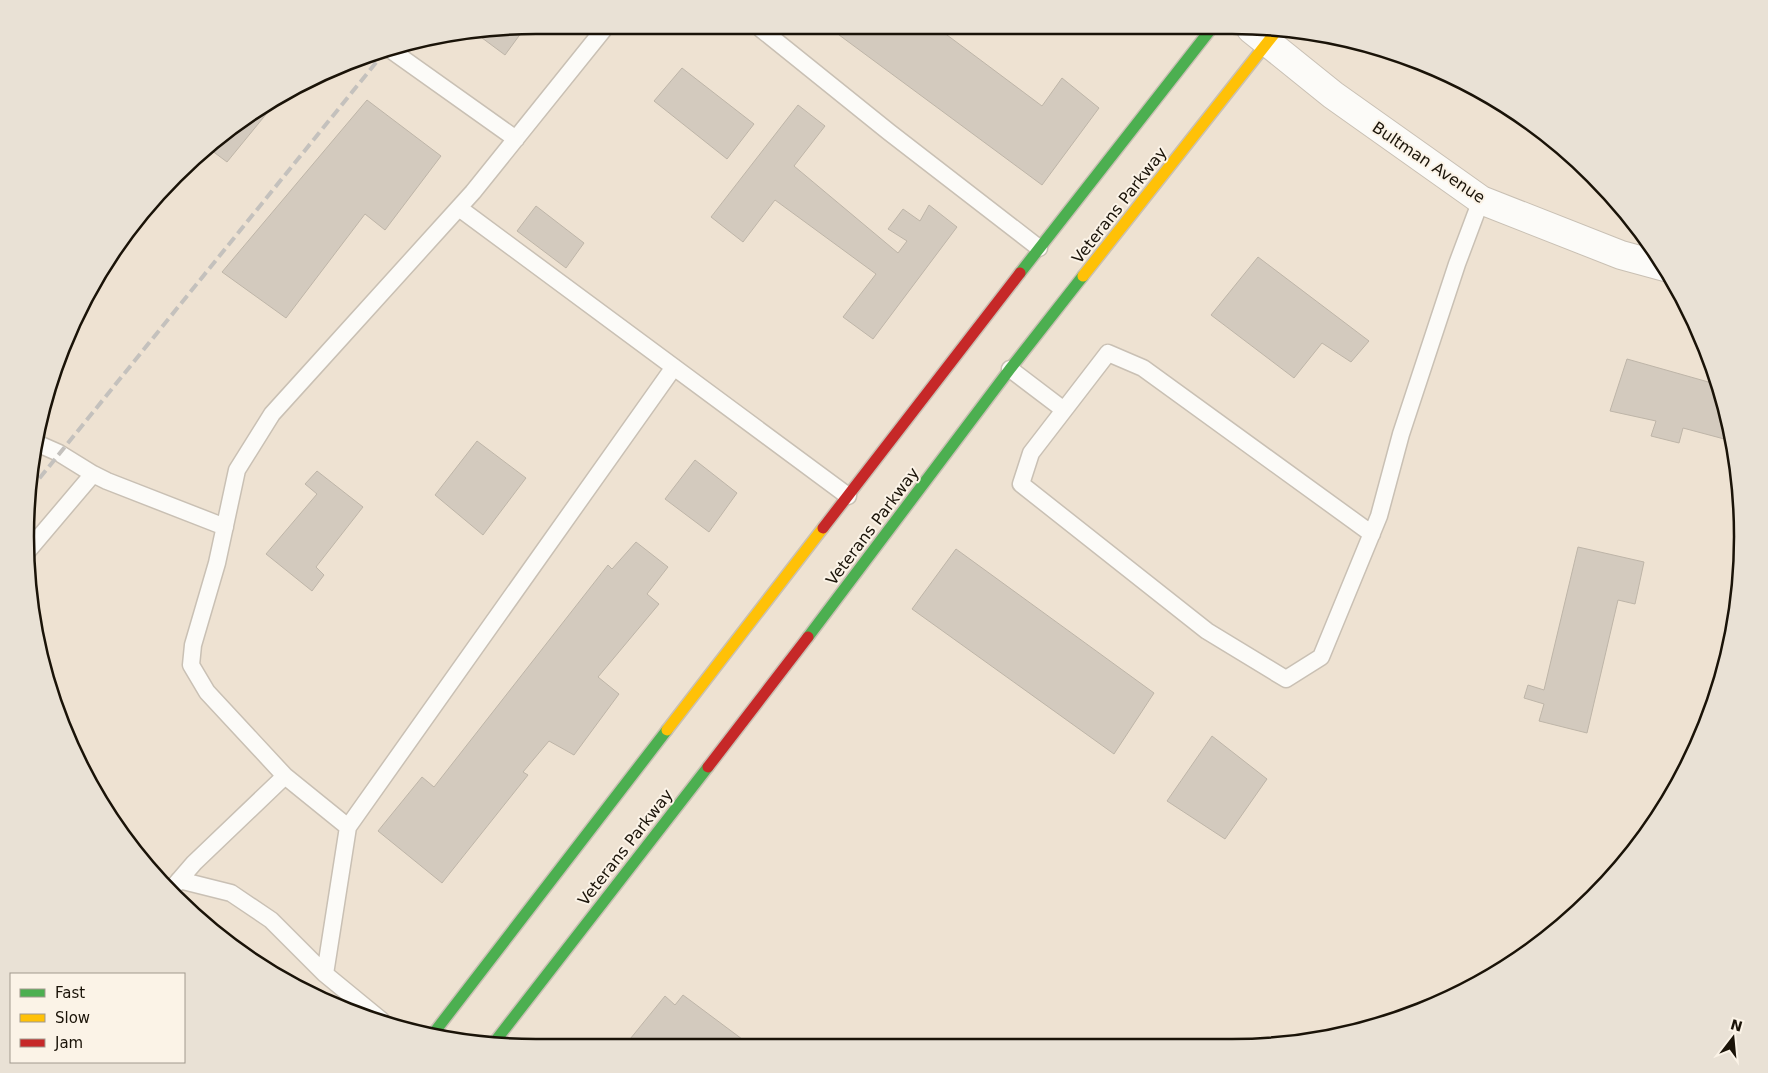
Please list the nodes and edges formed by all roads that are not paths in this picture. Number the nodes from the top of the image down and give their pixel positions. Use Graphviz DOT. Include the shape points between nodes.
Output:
graph roads {
  1 [pos="600,34"];
  2 [pos="767,34"];
  3 [pos="1207,34"];
  4 [pos="1264,35"];
  5 [pos="1266,35"];
  6 [pos="396,54"];
  7 [pos="516,139"];
  8 [pos="1481,200"];
  9 [pos="458,208"];
  10 [pos="1039,248"];
  11 [pos="1654,264"];
  12 [pos="674,367"];
  13 [pos="1010,369"];
  14 [pos="1064,410"];
  15 [pos="42,445"];
  16 [pos="93,474"];
  17 [pos="848,496"];
  18 [pos="225,527"];
  19 [pos="1372,534"];
  20 [pos="34,543"];
  21 [pos="285,776"];
  22 [pos="348,827"];
  23 [pos="175,885"];
  24 [pos="176,886"];
  25 [pos="325,974"];
  26 [pos="370,1011"];
  27 [pos="436,1030"];
  28 [pos="498,1037"];
  1 -- 7 [label="lane"];
  2 -- 10 [label="lane"];
  3 -- 10 [label="main road"];
  4 -- 13 [label="main road, Veterans Parkway"];
  5 -- 8 [label="street, Bultman Avenue" via="1333,96"];
  6 -- 7 [label="lane"];
  7 -- 9 [label="lane"];
  8 -- 11 [label="street, Bultman Avenue" via="1621,255"];
  8 -- 19 [label="lane" via="1447,292"];
  9 -- 12 [label="lane"];
  9 -- 18 [label="lane" via="272,414 237,470"];
  10 -- 17 [label="main road"];
  12 -- 17 [label="lane"];
  12 -- 22 [label="lane"];
  13 -- 14 [label="lane"];
  13 -- 28 [label="main road, Veterans Parkway" via="767,692"];
  14 -- 19 [label="lane" via="1108,353 1143,368"];
  14 -- 19 [label="lane" via="1031,453 1021,484 1207,631 1286,679 1321,657"];
  15 -- 16 [label="lane"];
  16 -- 18 [label="lane"];
  16 -- 20 [label="lane"];
  17 -- 27 [label="main road"];
  18 -- 21 [label="lane" via="193,645 191,665 207,692"];
  21 -- 22 [label="lane"];
  21 -- 23 [label="lane"];
  22 -- 25 [label="lane"];
  24 -- 25 [label="lane" via="230,893 271,920"];
  25 -- 26 [label="lane"];
}
